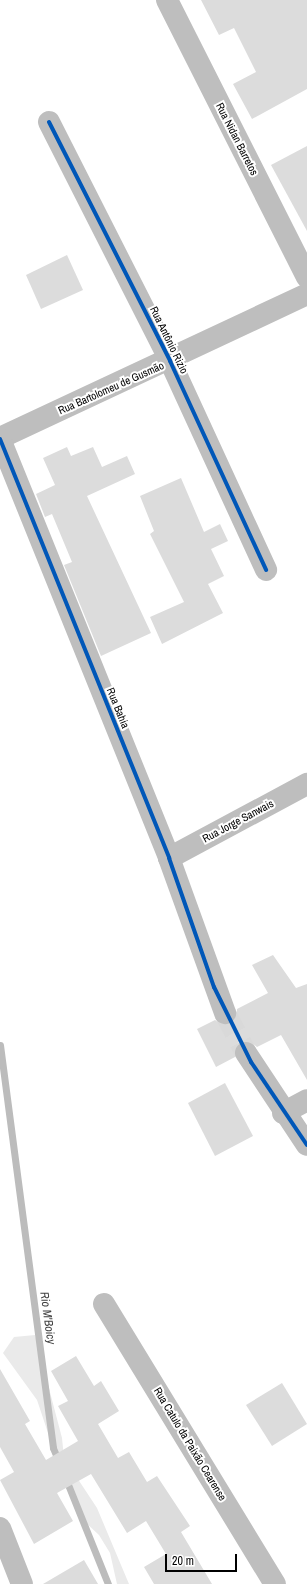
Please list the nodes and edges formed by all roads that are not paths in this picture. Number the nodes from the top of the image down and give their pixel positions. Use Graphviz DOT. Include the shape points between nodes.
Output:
graph roads {
  1 [pos="167,0"];
  2 [pos="49,122"];
  3 [pos="307,277"];
  4 [pos="307,294"];
  5 [pos="170,361"];
  6 [pos="0,438"];
  7 [pos="266,570"];
  8 [pos="307,784"];
  9 [pos="169,858"];
  10 [pos="225,1013"];
  11 [pos="246,1053"];
  12 [pos="307,1100"];
  13 [pos="283,1113"];
  14 [pos="307,1145"];
  15 [pos="104,1304"];
  16 [pos="0,1528"];
  17 [pos="22,1584"];
  18 [pos="276,1584"];
  1 -- 3 [label="street, Rua Nidan Barretos"];
  2 -- 5 [label="street, Rua Antônio Rizio"];
  4 -- 5 [label="street, Rua Bartolomeu de Gusmão"];
  5 -- 6 [label="street, Rua Bartolomeu de Gusmão"];
  5 -- 7 [label="street, Rua Antônio Rizio"];
  6 -- 9 [label="street, Rua Bahia"];
  8 -- 9 [label="street, Rua Jorge Sanwais"];
  9 -- 10 [label="street, Rua Bahia"];
  11 -- 13 [label="street"];
  12 -- 13 [label="street"];
  13 -- 14 [label="street"];
  15 -- 18 [label="street, Rua Catulo da Paixão Cearense"];
  16 -- 17 [label="street"];
}
